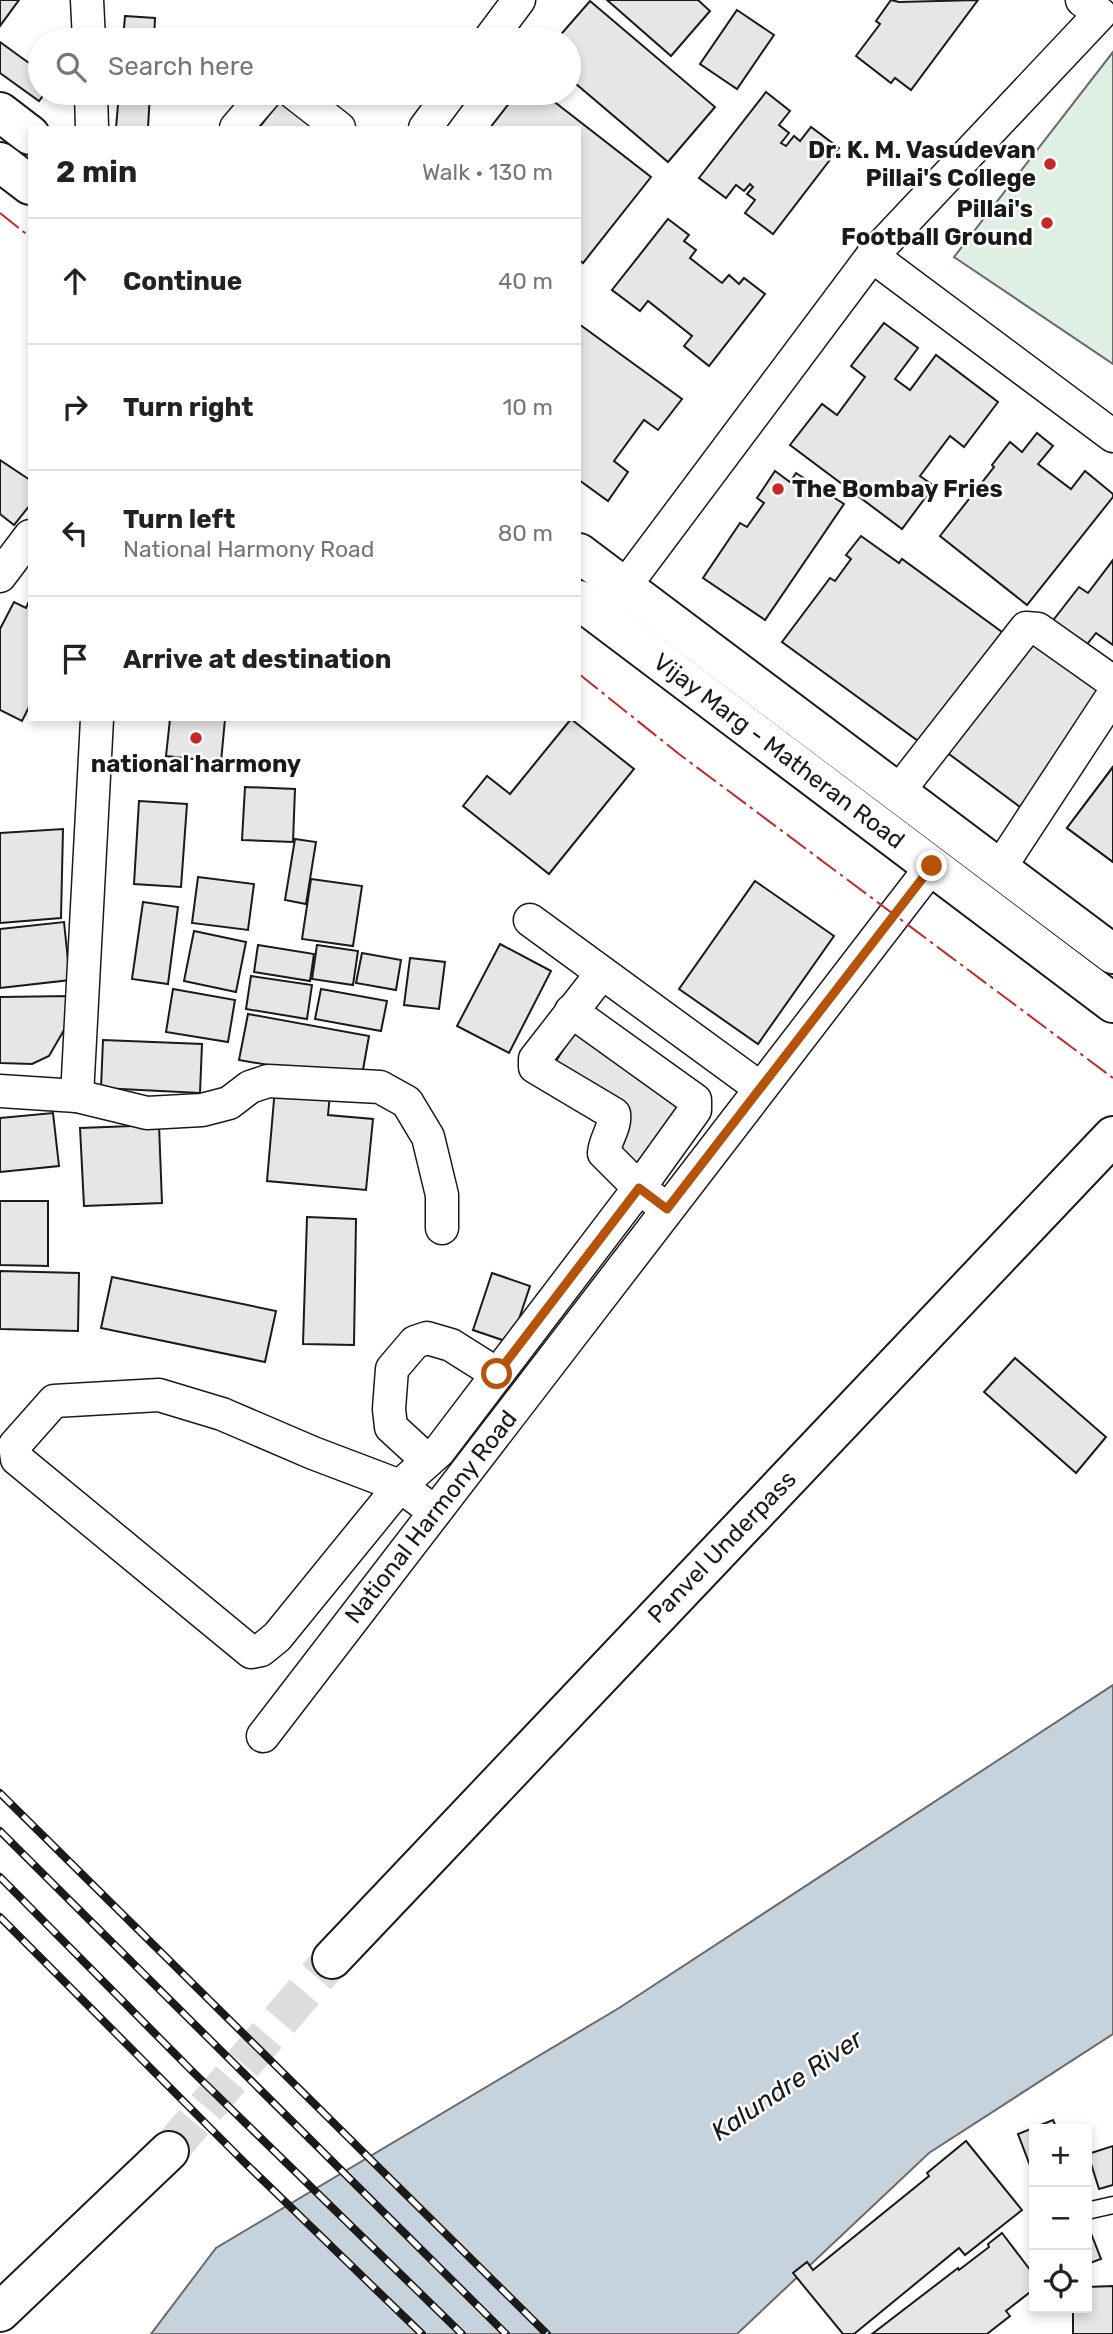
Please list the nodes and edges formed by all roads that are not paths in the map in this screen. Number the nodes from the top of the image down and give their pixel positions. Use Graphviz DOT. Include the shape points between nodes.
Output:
graph roads {
  1 [pos="87,0"];
  2 [pos="519,0"];
  3 [pos="1098,12"];
  4 [pos="88,28"];
  5 [pos="498,28"];
  6 [pos="91,105"];
  7 [pos="256,105"];
  8 [pos="309,105"];
  9 [pos="442,105"];
  10 [pos="0,112"];
  11 [pos="92,126"];
  12 [pos="238,126"];
  13 [pos="335,126"];
  14 [pos="426,126"];
  15 [pos="28,133"];
  16 [pos="0,162"];
  17 [pos="28,183"];
  18 [pos="872,256"];
  19 [pos="1113,436"];
  20 [pos="28,539"];
  21 [pos="581,554"];
  22 [pos="0,576"];
  23 [pos="625,587"];
  24 [pos="591,608"];
  25 [pos="1113,682"];
  26 [pos="1113,695"];
  27 [pos="97,721"];
  28 [pos="898,792"];
  29 [pos="932,866"];
  30 [pos="999,869"];
  31 [pos="530,920"];
  32 [pos="1113,954"];
  33 [pos="602,973"];
  34 [pos="1113,1003"];
  35 [pos="571,1011"];
  36 [pos="760,1088"];
  37 [pos="0,1091"];
  38 [pos="76,1096"];
  39 [pos="1113,1136"];
  40 [pos="639,1188"];
  41 [pos="667,1209"];
  42 [pos="442,1228"];
  43 [pos="497,1374"];
  44 [pos="428,1461"];
  45 [pos="400,1486"];
  46 [pos="435,1512"];
  47 [pos="277,1637"];
  48 [pos="315,1667"];
  49 [pos="263,1736"];
  50 [pos="332,1959"];
  51 [pos="169,2151"];
  52 [pos="1113,2205"];
  53 [pos="1092,2210"];
  54 [pos="0,2312"];
  1 -- 4 [label="street"];
  2 -- 5 [label="street"];
  3 -- 18 [label="street"];
  6 -- 11 [label="street"];
  7 -- 12 [label="street"];
  8 -- 13 [label="street"];
  9 -- 14 [label="street"];
  10 -- 15 [label="main road"];
  16 -- 17 [label="main road"];
  18 -- 19 [label="street"];
  18 -- 23 [label="street"];
  20 -- 22 [label="street"];
  21 -- 23 [label="main road, Vijay Marg - Matheran Road"];
  23 -- 24 [label="street"];
  23 -- 28 [label="main road, Vijay Marg - Matheran Road"];
  24 -- 29 [label="main road, Vijay Marg - Matheran Road"];
  25 -- 28 [label="street" via="1038,629 1026,628"];
  26 -- 30 [label="street"];
  27 -- 38 [label="street"];
  28 -- 30 [label="main road, Vijay Marg - Matheran Road"];
  29 -- 34 [label="main road, Vijay Marg - Matheran Road"];
  29 -- 36 [label="street, National Harmony Road"];
  30 -- 32 [label="main road, Vijay Marg - Matheran Road"];
  31 -- 33 [label="street"];
  33 -- 35 [label="street"];
  33 -- 36 [label="street"];
  35 -- 40 [label="street" via="535,1059 535,1067 614,1114 604,1153"];
  35 -- 40 [label="street" via="695,1100 695,1110"];
  36 -- 41 [label="street, National Harmony Road"];
  37 -- 38 [label="street"];
  38 -- 42 [label="street" via="147,1113 202,1111 229,1103 250,1087 268,1081 380,1087 407,1102 428,1137 442,1195"];
  39 -- 50 [label="main road, Panvel Underpass"];
  40 -- 41 [label="street"];
  40 -- 43 [label="street"];
  41 -- 46 [label="street, National Harmony Road"];
  43 -- 44 [label="street"];
  43 -- 44 [label="street" via="452,1345 427,1338 415,1342 392,1369 391,1427"];
  44 -- 45 [label="street"];
  45 -- 46 [label="street"];
  45 -- 47 [label="street"];
  45 -- 47 [label="street" via="222,1414 159,1395 54,1401 15,1445 17,1459 251,1652"];
  46 -- 48 [label="street, National Harmony Road"];
  47 -- 48 [label="street"];
  48 -- 49 [label="street, National Harmony Road"];
  51 -- 54 [label="main road"];
  52 -- 53 [label="lane"];
}
